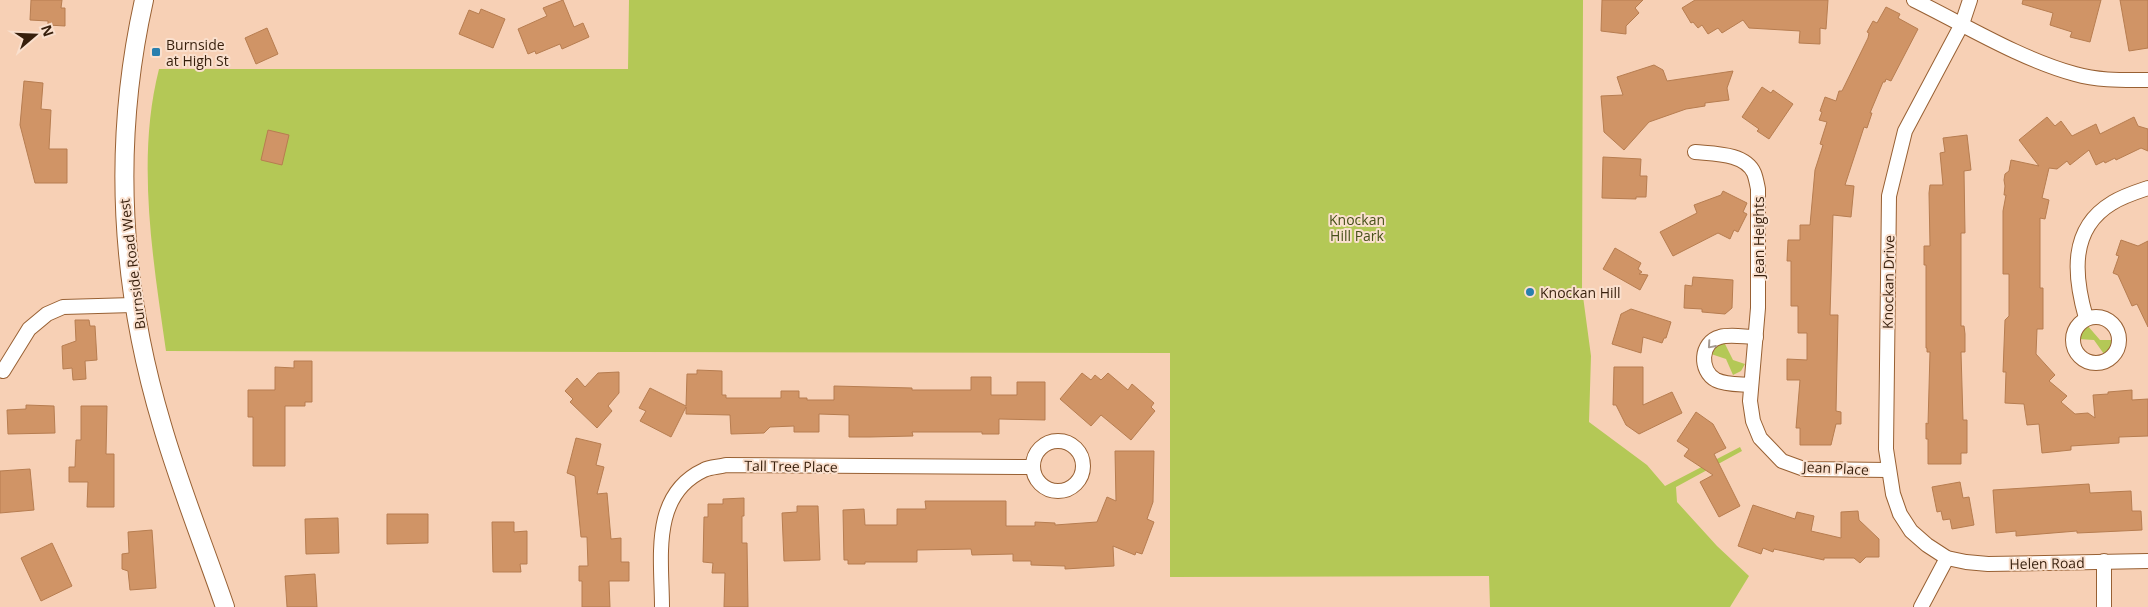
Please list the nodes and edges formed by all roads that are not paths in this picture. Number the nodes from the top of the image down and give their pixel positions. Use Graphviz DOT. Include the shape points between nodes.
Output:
graph roads {
  1 [pos="144,0"];
  2 [pos="1914,0"];
  3 [pos="1970,0"];
  4 [pos="1962,24"];
  5 [pos="2148,80"];
  6 [pos="1695,152"];
  7 [pos="2148,188"];
  8 [pos="134,305"];
  9 [pos="2086,318"];
  10 [pos="1756,337"];
  11 [pos="3,371"];
  12 [pos="1751,385"];
  13 [pos="1032,467"];
  14 [pos="1888,470"];
  15 [pos="1947,558"];
  16 [pos="2104,561"];
  17 [pos="2148,561"];
  18 [pos="225,607"];
  19 [pos="662,607"];
  20 [pos="1921,607"];
  21 [pos="2104,607"];
  1 -- 8 [label="street, Burnside Road West" via="130,68 123,155 124,210"];
  2 -- 4 [label="street"];
  3 -- 4 [label="street, Knockan Drive"];
  4 -- 5 [label="street" via="2023,54 2077,75 2108,80"];
  4 -- 14 [label="street, Knockan Drive" via="1905,131 1889,196"];
  6 -- 10 [label="street, Jean Heights" via="1726,155 1744,161 1754,172 1758,190"];
  7 -- 9 [label="street" via="2113,202 2088,225 2077,265 2078,291"];
  8 -- 11 [label="street" via="63,307 47,314 29,329"];
  8 -- 18 [label="street, Burnside Road West" via="162,425"];
  10 -- 12 [label="street, Jean Place"];
  10 -- 12 [label="street, one-way" via="1720,336 1712,341 1703,357 1710,376 1718,381"];
  12 -- 14 [label="street, Jean Place" via="1753,421 1760,438 1782,461 1804,469"];
  13 -- 19 [label="street, Tall Tree Place" via="726,465 704,470 678,492 667,508 662,528"];
  14 -- 15 [label="street, Knockan Drive" via="1900,514 1911,531"];
  15 -- 16 [label="street, Helen Road" via="1988,564"];
  15 -- 20 [label="street"];
  16 -- 17 [label="street, Helen Road"];
  16 -- 21 [label="street"];
}
